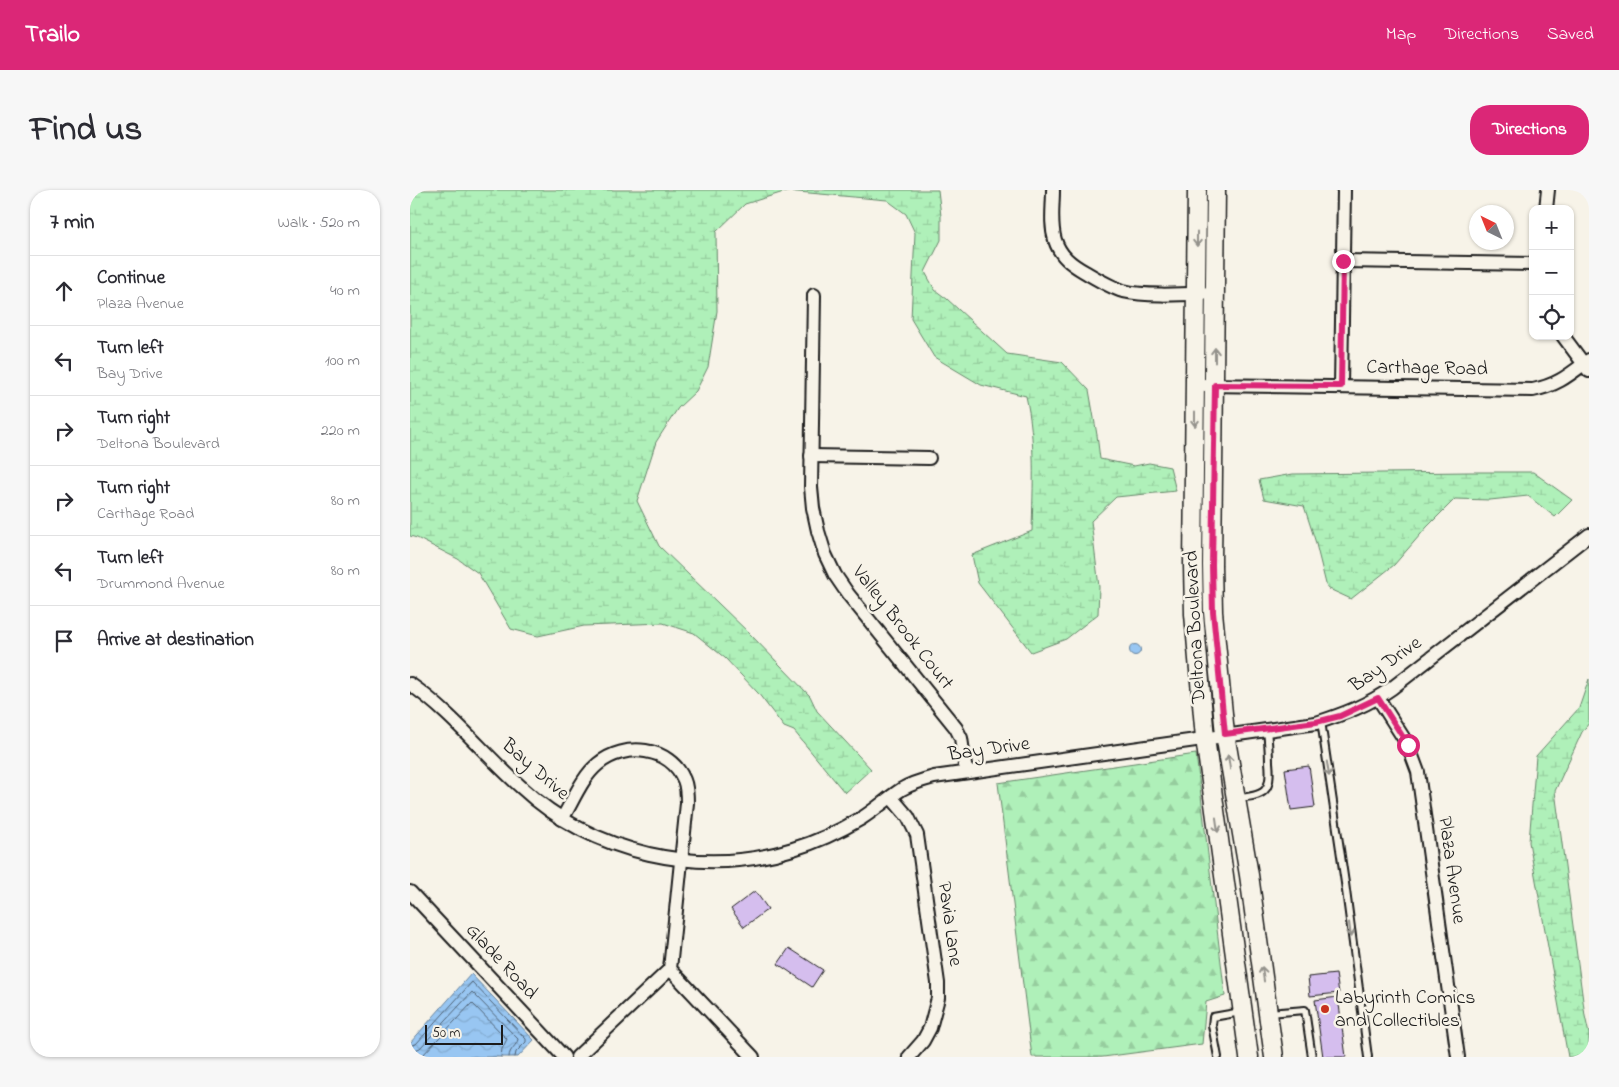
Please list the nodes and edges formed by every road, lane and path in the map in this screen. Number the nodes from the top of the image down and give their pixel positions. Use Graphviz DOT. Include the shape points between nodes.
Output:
graph roads {
  1 [pos="1053,190"];
  2 [pos="1197,190"];
  3 [pos="1216,190"];
  4 [pos="1344,190"];
  5 [pos="1548,190"];
  6 [pos="1546,205"];
  7 [pos="1343,261"];
  8 [pos="1529,264"];
  9 [pos="1215,293"];
  10 [pos="1197,294"];
  11 [pos="814,295"];
  12 [pos="1566,340"];
  13 [pos="1587,365"];
  14 [pos="1195,385"];
  15 [pos="1215,385"];
  16 [pos="1341,386"];
  17 [pos="811,456"];
  18 [pos="929,458"];
  19 [pos="1589,534"];
  20 [pos="410,684"];
  21 [pos="1378,698"];
  22 [pos="1321,721"];
  23 [pos="1267,729"];
  24 [pos="1225,734"];
  25 [pos="1205,738"];
  26 [pos="966,772"];
  27 [pos="891,797"];
  28 [pos="1235,798"];
  29 [pos="562,819"];
  30 [pos="682,860"];
  31 [pos="410,892"];
  32 [pos="670,969"];
  33 [pos="1267,1009"];
  34 [pos="1242,1010"];
  35 [pos="564,1057"];
  36 [pos="577,1057"];
  37 [pos="753,1057"];
  38 [pos="910,1057"];
  39 [pos="1218,1057"];
  40 [pos="1249,1057"];
  41 [pos="1274,1057"];
  42 [pos="1312,1057"];
  43 [pos="1368,1057"];
  44 [pos="1458,1057"];
  1 -- 10 [label="street" via="1054,239 1072,265 1122,291"];
  2 -- 10 [label="main road, Deltona Boulevard, one-way"];
  3 -- 9 [label="main road, Deltona Boulevard"];
  4 -- 7 [label="street"];
  5 -- 6 [label="street"];
  7 -- 8 [label="street"];
  7 -- 16 [label="street"];
  9 -- 10 [label="street"];
  15 -- 9 [label="main road, Deltona Boulevard, one-way"];
  10 -- 14 [label="main road, Deltona Boulevard"];
  11 -- 17 [label="street, Valley Brook Court"];
  12 -- 13 [label="street"];
  13 -- 16 [label="street, Carthage Road" via="1558,383 1533,390"];
  14 -- 15 [label="street, Carthage Road"];
  14 -- 25 [label="main road, Deltona Boulevard, one-way" via="1194,614"];
  15 -- 16 [label="street, Carthage Road"];
  15 -- 24 [label="main road, Deltona Boulevard" via="1213,612"];
  17 -- 18 [label="street"];
  17 -- 26 [label="street, Valley Brook Court" via="813,508 832,568 848,594 956,728 961,738"];
  19 -- 21 [label="street, Bay Drive"];
  20 -- 29 [label="street, Bay Drive" via="446,712 521,788"];
  21 -- 22 [label="street, Bay Drive"];
  21 -- 44 [label="street, Plaza Avenue" via="1408,745 1418,772"];
  22 -- 23 [label="street, Bay Drive"];
  22 -- 43 [label="lane, one-way"];
  23 -- 24 [label="street, Bay Drive"];
  23 -- 28 [label="lane" via="1271,780 1258,795"];
  24 -- 25 [label="street, Bay Drive"];
  28 -- 24 [label="main road, Deltona Boulevard, one-way"];
  25 -- 26 [label="street, Bay Drive"];
  25 -- 34 [label="main road, Deltona Boulevard, one-way"];
  26 -- 27 [label="street, Bay Drive" via="917,782"];
  27 -- 30 [label="street, Bay Drive" via="840,830 792,850 740,860"];
  27 -- 38 [label="street, Pavia Lane" via="908,817 917,835 938,983 930,1028"];
  33 -- 28 [label="main road, Deltona Boulevard, one-way"];
  29 -- 30 [label="street, Bay Drive" via="613,844"];
  29 -- 30 [label="street" via="590,772 602,761 630,750 661,755 677,769 687,789"];
  30 -- 32 [label="street"];
  31 -- 35 [label="street, Glade Road"];
  32 -- 36 [label="street"];
  32 -- 37 [label="street"];
  33 -- 34 [label="main road"];
  33 -- 41 [label="main road, Deltona Boulevard"];
  33 -- 42 [label="lane" via="1305,1010"];
  34 -- 39 [label="lane" via="1213,1017"];
  34 -- 40 [label="main road, Deltona Boulevard"];
}
